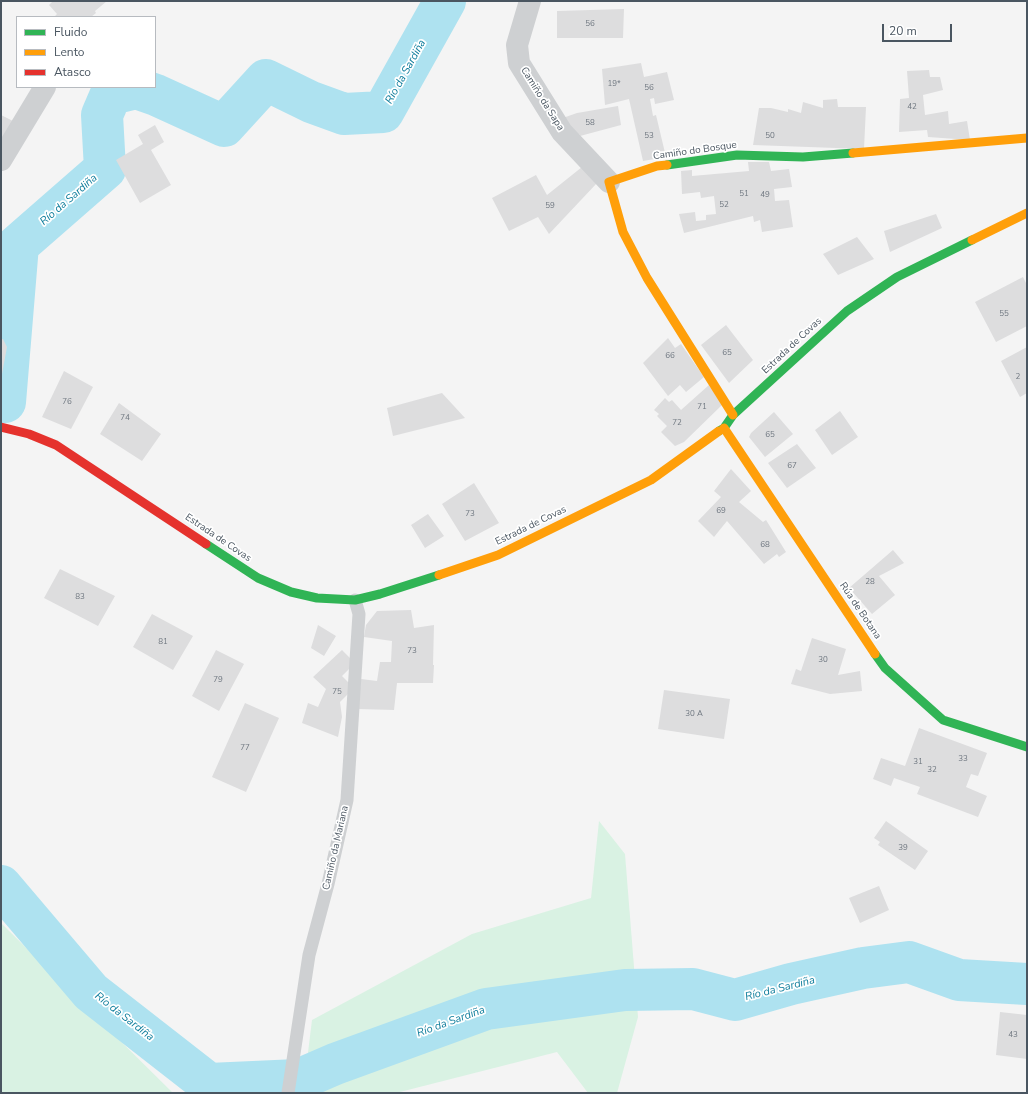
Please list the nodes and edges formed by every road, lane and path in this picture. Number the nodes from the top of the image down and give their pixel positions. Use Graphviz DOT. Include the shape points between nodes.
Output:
graph roads {
  1 [pos="530,1"];
  2 [pos="43,88"];
  3 [pos="1027,138"];
  4 [pos="1,160"];
  5 [pos="609,182"];
  6 [pos="1027,214"];
  7 [pos="733,415"];
  8 [pos="1,427"];
  9 [pos="724,428"];
  10 [pos="355,600"];
  11 [pos="1027,748"];
  12 [pos="288,1093"];
  1 -- 5 [label="street, Camiño da Sapa" via="518,45 519,63 562,132"];
  2 -- 4 [label="street"];
  3 -- 5 [label="main road, Camiño do Bosque" via="803,157 737,155 657,166"];
  5 -- 7 [label="main road" via="623,232 647,278"];
  6 -- 7 [label="main road, Estrada de Covas" via="897,277 847,311"];
  7 -- 9 [label="main road, Estrada de Covas"];
  8 -- 10 [label="main road, Estrada de Covas" via="29,434 56,445 258,578 291,592 317,598"];
  9 -- 10 [label="main road, Estrada de Covas" via="652,480 498,555"];
  9 -- 11 [label="main road, Rúa de Botana" via="885,668 943,720"];
  10 -- 12 [label="lane, Camiño da Mariana" via="359,614 347,800 309,955"];
}
